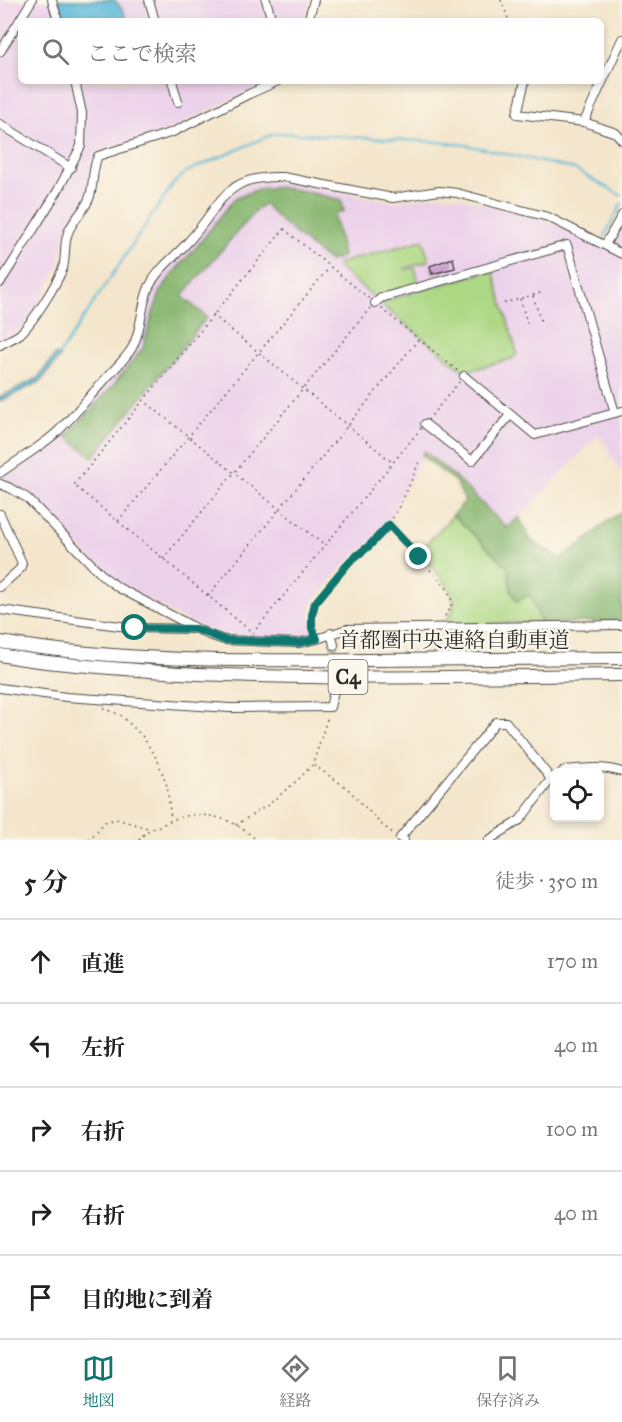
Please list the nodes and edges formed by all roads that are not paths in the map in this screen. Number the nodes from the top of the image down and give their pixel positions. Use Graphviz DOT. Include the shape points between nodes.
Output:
graph roads {
  1 [pos="32,0"];
  2 [pos="52,0"];
  3 [pos="149,0"];
  4 [pos="266,0"];
  5 [pos="314,0"];
  6 [pos="21,18"];
  7 [pos="57,18"];
  8 [pos="154,18"];
  9 [pos="271,18"];
  10 [pos="309,18"];
  11 [pos="18,23"];
  12 [pos="622,39"];
  13 [pos="0,52"];
  14 [pos="604,78"];
  15 [pos="76,84"];
  16 [pos="173,84"];
  17 [pos="271,84"];
  18 [pos="524,84"];
  19 [pos="601,84"];
  20 [pos="178,102"];
  21 [pos="584,122"];
  22 [pos="0,124"];
  23 [pos="622,140"];
  24 [pos="71,168"];
  25 [pos="621,218"];
  26 [pos="605,245"];
  27 [pos="622,254"];
  28 [pos="0,283"];
  29 [pos="375,303"];
  30 [pos="0,345"];
  31 [pos="464,376"];
  32 [pos="619,412"];
  33 [pos="510,415"];
  34 [pos="425,424"];
  35 [pos="0,473"];
  36 [pos="0,484"];
  37 [pos="0,514"];
  38 [pos="0,586"];
  39 [pos="0,610"];
  40 [pos="622,625"];
  41 [pos="196,629"];
  42 [pos="331,633"];
  43 [pos="0,642"];
  44 [pos="334,645"];
  45 [pos="0,655"];
  46 [pos="622,658"];
  47 [pos="622,675"];
  48 [pos="0,688"];
  49 [pos="334,691"];
  50 [pos="585,768"];
  51 [pos="622,772"];
  52 [pos="550,774"];
  53 [pos="550,782"];
  54 [pos="402,839"];
  55 [pos="489,840"];
  1 -- 6 [label="street"];
  2 -- 7 [label="street"];
  3 -- 8 [label="street"];
  4 -- 9 [label="street"];
  5 -- 10 [label="street"];
  11 -- 13 [label="street"];
  12 -- 14 [label="street"];
  15 -- 24 [label="street" via="82,131 81,147"];
  16 -- 20 [label="street"];
  17 -- 30 [label="street" via="173,132 98,156 90,200 67,235 63,268 55,284 20,334"];
  18 -- 21 [label="street" via="517,114"];
  19 -- 21 [label="street"];
  21 -- 23 [label="street" via="616,133"];
  22 -- 24 [label="street"];
  24 -- 28 [label="street"];
  25 -- 26 [label="street"];
  26 -- 27 [label="street"];
  26 -- 35 [label="street" via="548,217 457,193 439,191 393,198 283,177 246,182 223,196 155,277 132,348 116,367 56,433"];
  29 -- 32 [label="street" via="381,298 567,245"];
  31 -- 33 [label="street"];
  32 -- 33 [label="street" via="535,435"];
  33 -- 34 [label="street" via="472,461"];
  36 -- 41 [label="street" via="27,498 104,577"];
  37 -- 38 [label="street" via="22,563"];
  39 -- 41 [label="street" via="135,628"];
  40 -- 42 [label="street" via="347,629"];
  41 -- 42 [label="street" via="224,640 298,643"];
  42 -- 44 [label="street"];
  43 -- 46 [label="highway, 首都圏中央連絡自動車道 / C4" via="123,657 241,661"];
  45 -- 47 [label="highway, 首都圏中央連絡自動車道 / C4" via="74,665 278,677"];
  48 -- 49 [label="street" via="66,697 219,707 330,707"];
  50 -- 51 [label="street"];
  52 -- 54 [label="street" via="506,722 496,722"];
  53 -- 55 [label="street" via="520,820"];
}
